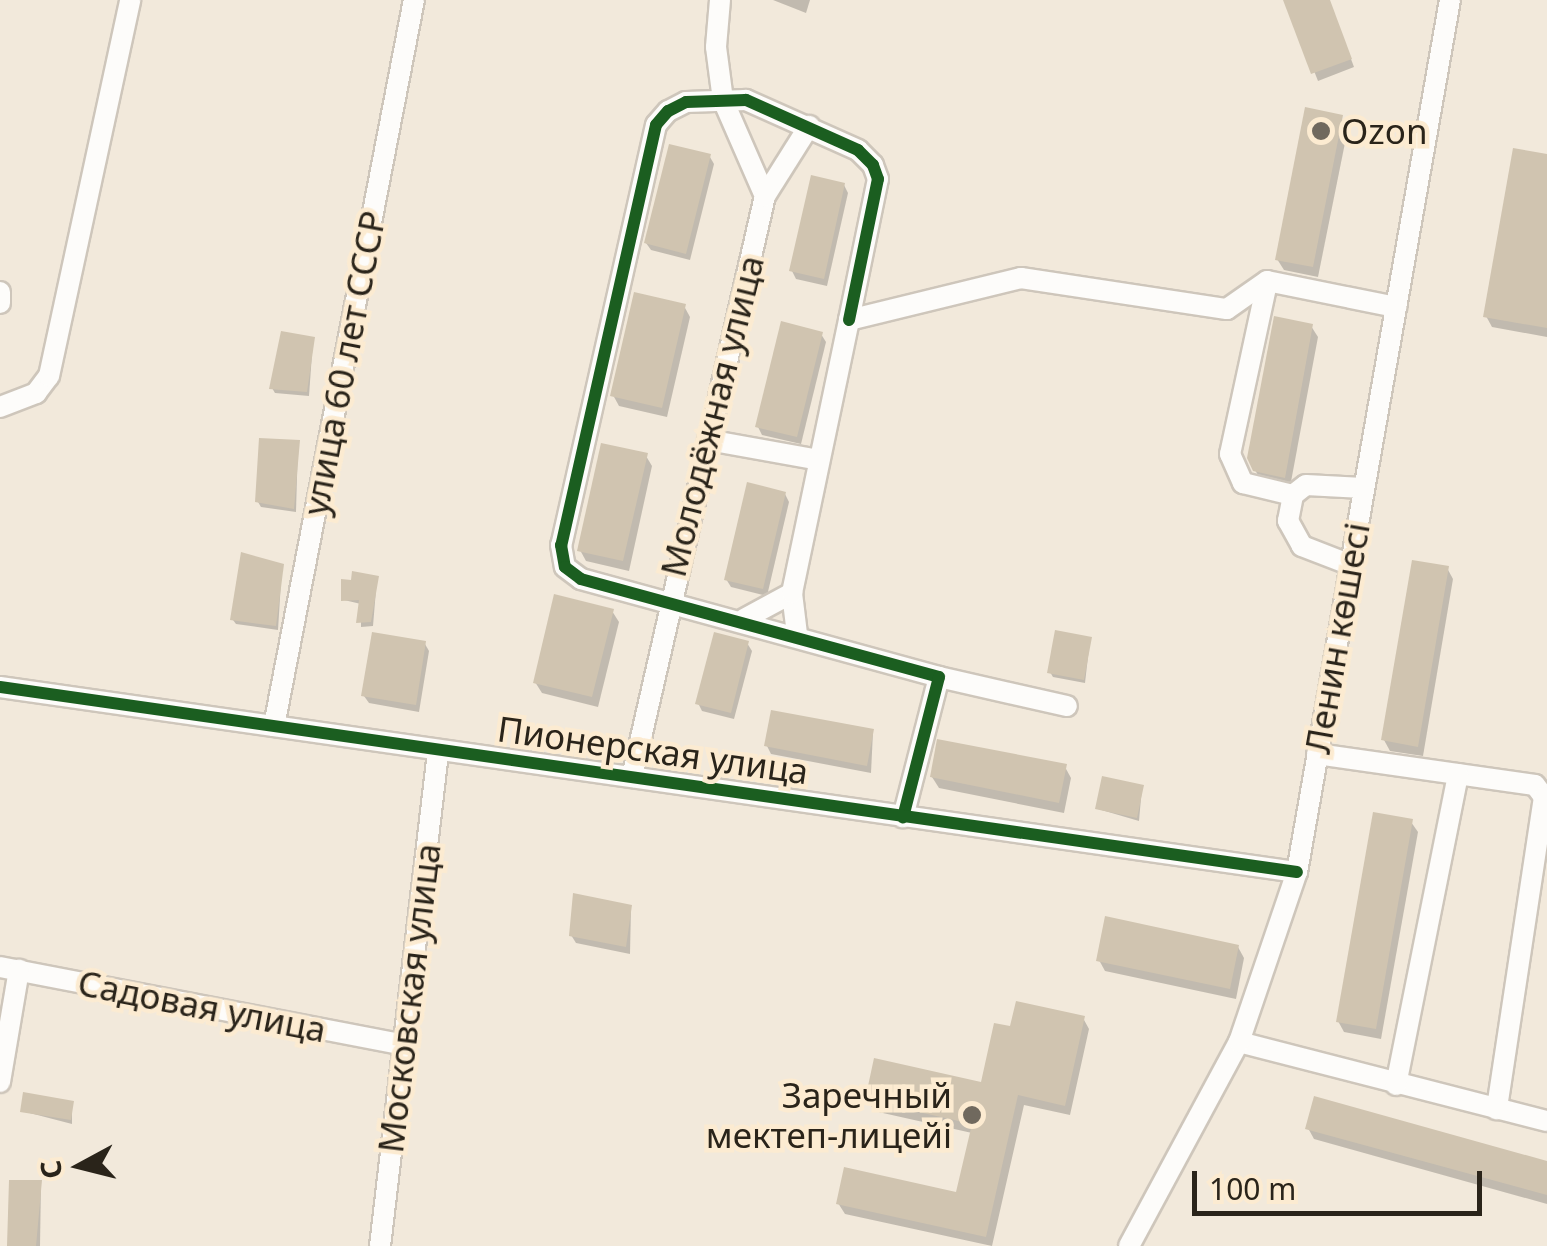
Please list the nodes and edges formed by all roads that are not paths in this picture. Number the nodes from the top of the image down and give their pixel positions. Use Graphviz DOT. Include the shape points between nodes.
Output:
graph roads {
  1 [pos="130,0"];
  2 [pos="414,0"];
  3 [pos="720,0"];
  4 [pos="1450,0"];
  5 [pos="722,100"];
  6 [pos="809,126"];
  7 [pos="765,196"];
  8 [pos="1267,282"];
  9 [pos="1396,307"];
  10 [pos="849,320"];
  11 [pos="0,406"];
  12 [pos="708,440"];
  13 [pos="818,460"];
  14 [pos="1364,488"];
  15 [pos="1293,495"];
  16 [pos="1351,564"];
  17 [pos="792,593"];
  18 [pos="667,604"];
  19 [pos="744,619"];
  20 [pos="797,634"];
  21 [pos="939,677"];
  22 [pos="0,687"];
  23 [pos="1067,706"];
  24 [pos="274,726"];
  25 [pos="438,750"];
  26 [pos="1317,754"];
  27 [pos="1458,774"];
  28 [pos="632,777"];
  29 [pos="903,817"];
  30 [pos="1297,872"];
  31 [pos="9,968"];
  32 [pos="1238,1042"];
  33 [pos="404,1045"];
  34 [pos="0,1082"];
  35 [pos="1396,1085"];
  36 [pos="1497,1109"];
  37 [pos="1547,1121"];
  38 [pos="380,1246"];
  39 [pos="1129,1246"];
  1 -- 11 [label="street" via="48,376 36,393"];
  2 -- 24 [label="street, улица 60 лет СССР"];
  3 -- 5 [label="street"];
  4 -- 9 [label="street, Ленин көшесі"];
  5 -- 6 [label="street" via="760,104"];
  5 -- 7 [label="street"];
  5 -- 18 [label="street" via="686,102 656,125 561,544 565,567 582,579"];
  6 -- 7 [label="street, Молодёжная улица"];
  6 -- 10 [label="street" via="858,150 878,179"];
  7 -- 12 [label="street, Молодёжная улица"];
  8 -- 9 [label="street"];
  8 -- 10 [label="street" via="1227,309 1021,278"];
  8 -- 15 [label="street" via="1230,454 1244,482"];
  9 -- 14 [label="street, Ленин көшесі"];
  10 -- 13 [label="street"];
  12 -- 13 [label="street"];
  12 -- 18 [label="street, Молодёжная улица"];
  13 -- 17 [label="street"];
  14 -- 15 [label="street" via="1314,482"];
  14 -- 16 [label="street, Ленин көшесі"];
  15 -- 16 [label="street" via="1288,521 1294,538"];
  16 -- 26 [label="street, Ленин көшесі"];
  17 -- 19 [label="street"];
  17 -- 20 [label="street"];
  18 -- 19 [label="street"];
  18 -- 28 [label="street, Молодёжная улица"];
  19 -- 20 [label="street"];
  20 -- 21 [label="street"];
  21 -- 23 [label="street"];
  21 -- 29 [label="street"];
  22 -- 24 [label="street, Пионерская улица"];
  24 -- 25 [label="street, Пионерская улица"];
  25 -- 28 [label="street, Пионерская улица"];
  25 -- 33 [label="street, Московская улица"];
  26 -- 27 [label="street"];
  26 -- 30 [label="street, Ленин көшесі"];
  27 -- 35 [label="street"];
  27 -- 36 [label="street" via="1535,785 1544,797"];
  28 -- 29 [label="street, Пионерская улица"];
  29 -- 30 [label="street, Пионерская улица"];
  30 -- 32 [label="street, Ленин көшесі"];
  31 -- 33 [label="street, Садовая улица"];
  31 -- 34 [label="street"];
  32 -- 35 [label="street"];
  32 -- 39 [label="street, Ленин көшесі"];
  33 -- 38 [label="street, Московская улица"];
  35 -- 36 [label="street"];
  36 -- 37 [label="street"];
}
